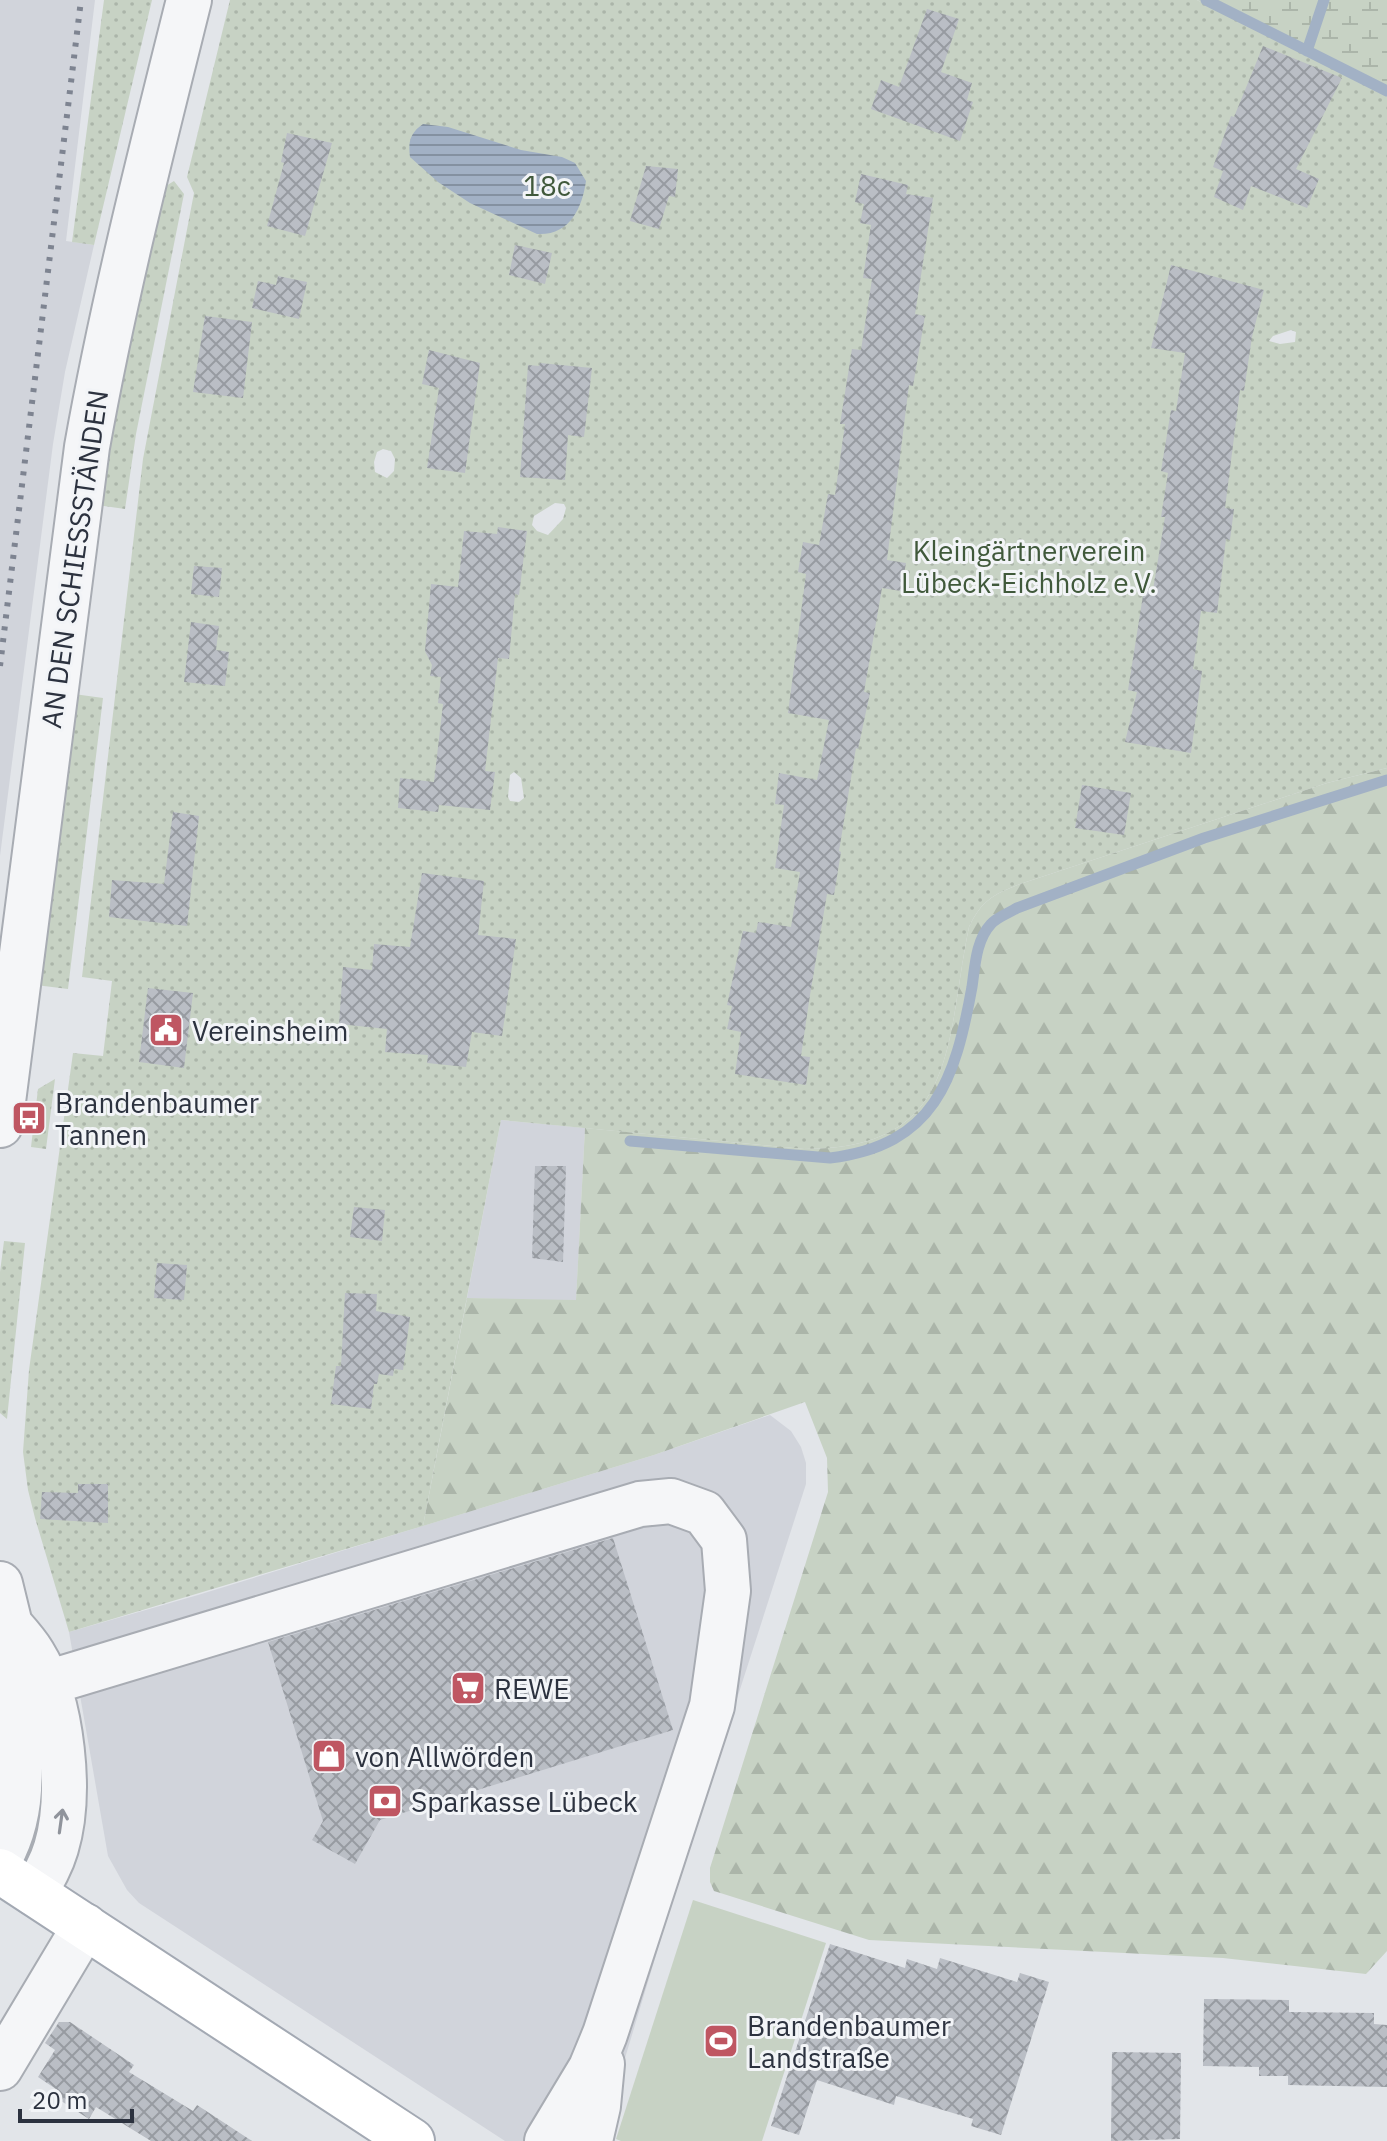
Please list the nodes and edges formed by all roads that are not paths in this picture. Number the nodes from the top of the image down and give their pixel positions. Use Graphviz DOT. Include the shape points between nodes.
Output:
graph roads {
  1 [pos="189,0"];
  2 [pos="0,1125"];
  3 [pos="5,1604"];
  4 [pos="47,1683"];
  5 [pos="3,1685"];
  6 [pos="0,1858"];
  7 [pos="17,1882"];
  8 [pos="85,1926"];
  9 [pos="605,2034"];
  10 [pos="0,2068"];
  11 [pos="412,2141"];
  12 [pos="547,2141"];
  13 [pos="590,2141"];
  1 -- 2 [label="street, AN DEN SCHIESSSTÄNDEN" via="131,233 87,447"];
  3 -- 4 [label="street"];
  3 -- 5 [label="street"];
  4 -- 5 [label="street"];
  7 -- 4 [label="street, one-way" via="49,1868 62,1813 63,1771"];
  4 -- 9 [label="street" via="640,1504 671,1501 704,1513 724,1540 728,1591 712,1706"];
  5 -- 6 [label="street" via="21,1764 16,1819"];
  7 -- 8 [label="main road"];
  8 -- 10 [label="street"];
  8 -- 11 [label="main road"];
  9 -- 12 [label="street"];
  9 -- 13 [label="street"];
}
